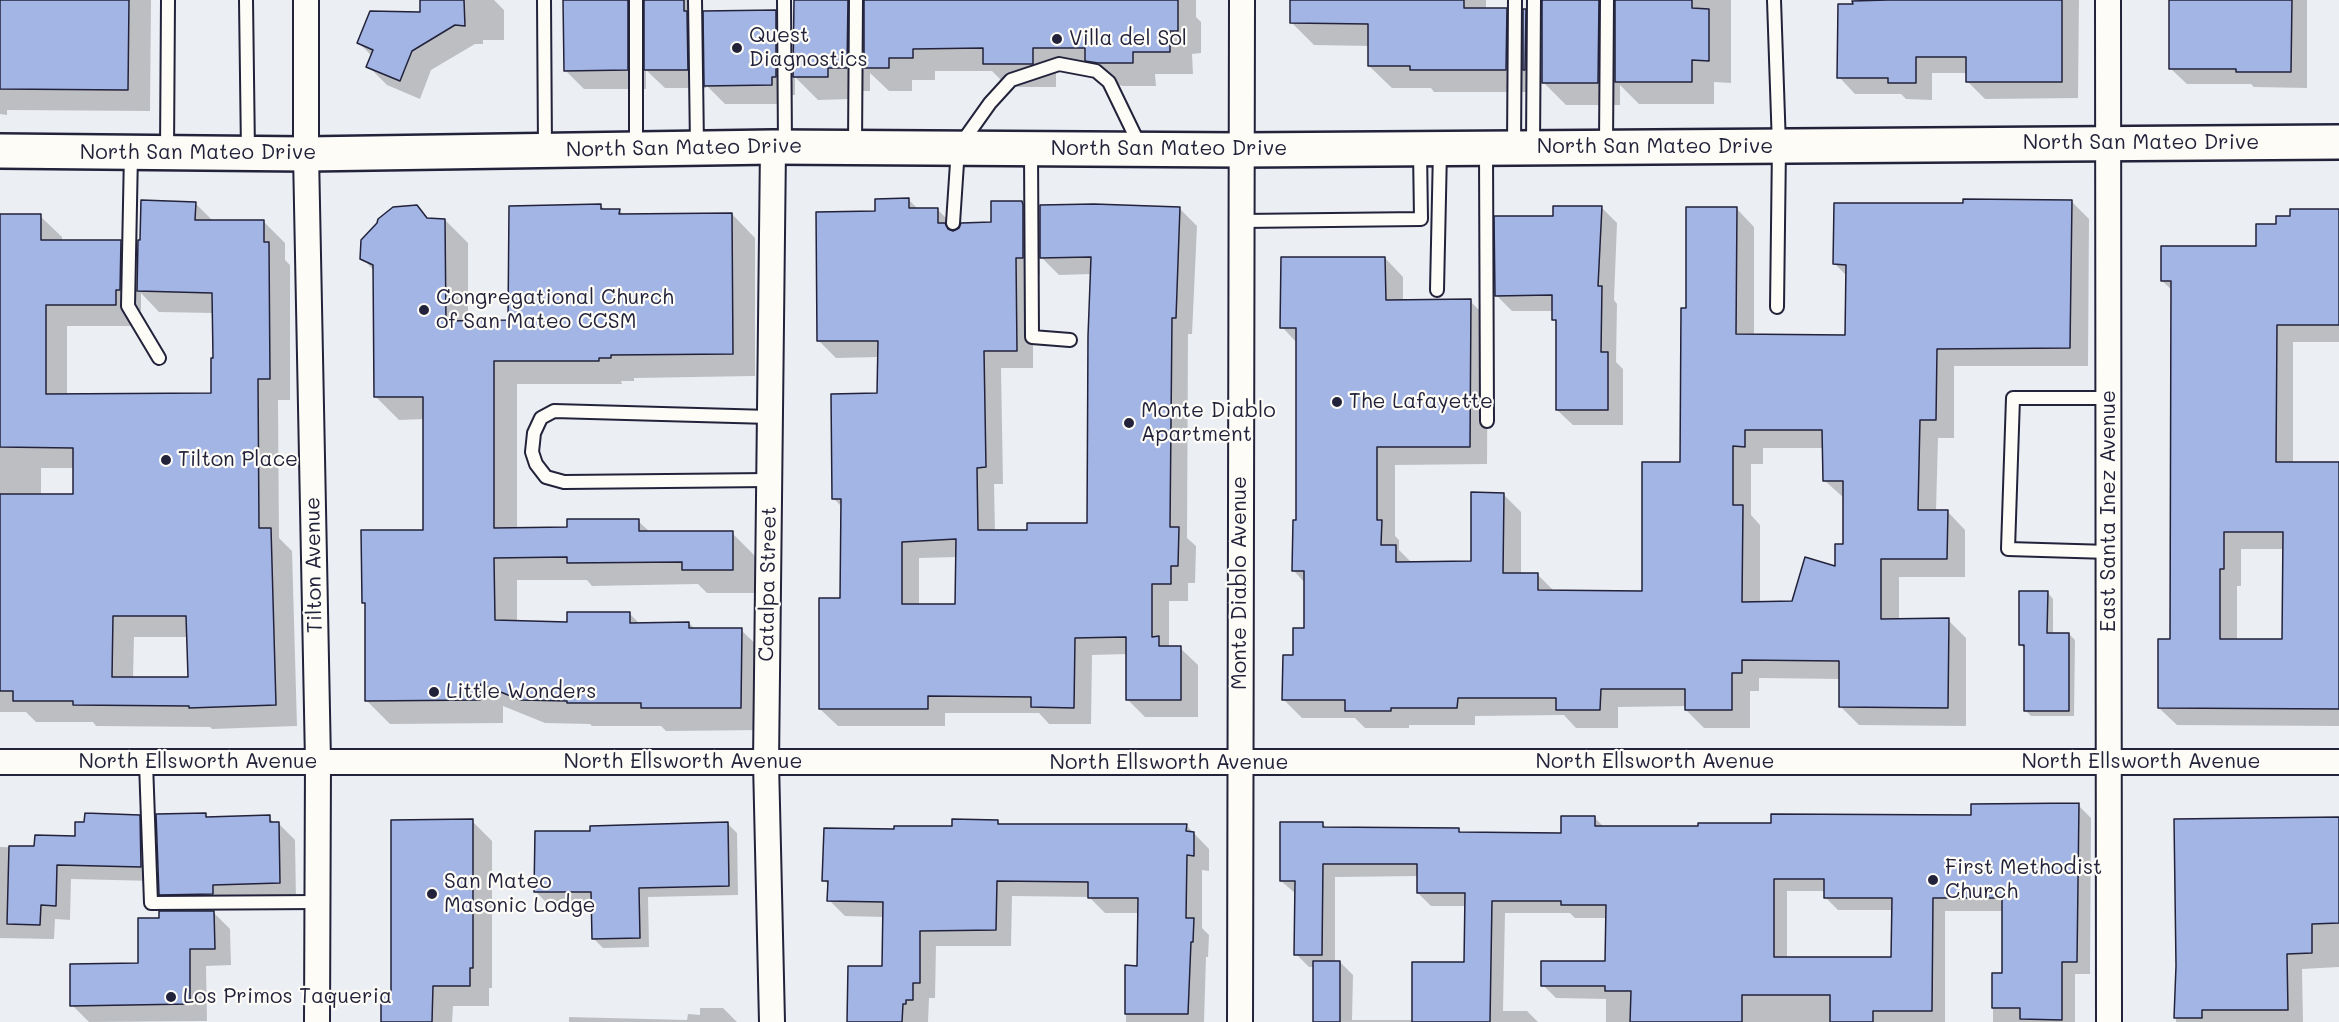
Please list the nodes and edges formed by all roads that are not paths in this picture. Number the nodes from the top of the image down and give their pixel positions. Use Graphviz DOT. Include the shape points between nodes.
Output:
graph roads {
  1 [pos="168,0"];
  2 [pos="246,0"];
  3 [pos="306,0"];
  4 [pos="544,0"];
  5 [pos="636,0"];
  6 [pos="695,0"];
  7 [pos="784,0"];
  8 [pos="856,0"];
  9 [pos="1242,0"];
  10 [pos="1515,0"];
  11 [pos="1534,0"];
  12 [pos="1607,0"];
  13 [pos="1774,0"];
  14 [pos="2108,0"];
  15 [pos="2339,142"];
  16 [pos="2108,143"];
  17 [pos="1779,146"];
  18 [pos="779,147"];
  19 [pos="855,147"];
  20 [pos="1606,147"];
  21 [pos="697,148"];
  22 [pos="958,148"];
  23 [pos="1031,148"];
  24 [pos="1511,148"];
  25 [pos="636,149"];
  26 [pos="1142,149"];
  27 [pos="1430,149"];
  28 [pos="545,150"];
  29 [pos="1242,150"];
  30 [pos="0,151"];
  31 [pos="131,152"];
  32 [pos="167,153"];
  33 [pos="248,153"];
  34 [pos="306,154"];
  35 [pos="1242,220"];
  36 [pos="953,223"];
  37 [pos="1437,290"];
  38 [pos="1777,307"];
  39 [pos="1070,340"];
  40 [pos="159,358"];
  41 [pos="2109,398"];
  42 [pos="770,417"];
  43 [pos="1487,421"];
  44 [pos="769,480"];
  45 [pos="2109,552"];
  46 [pos="318,761"];
  47 [pos="0,762"];
  48 [pos="146,762"];
  49 [pos="766,762"];
  50 [pos="2109,762"];
  51 [pos="2339,762"];
  52 [pos="1240,763"];
  53 [pos="318,902"];
  54 [pos="317,1022"];
  55 [pos="772,1022"];
  56 [pos="1240,1022"];
  57 [pos="2109,1022"];
  1 -- 32 [label="lane"];
  2 -- 33 [label="lane"];
  3 -- 34 [label="street, Tilton Avenue"];
  4 -- 28 [label="lane"];
  5 -- 25 [label="lane"];
  6 -- 21 [label="lane"];
  7 -- 18 [label="lane"];
  8 -- 19 [label="lane"];
  9 -- 29 [label="street, Monte Diablo Avenue"];
  10 -- 24 [label="lane"];
  11 -- 24 [label="lane"];
  12 -- 20 [label="lane"];
  13 -- 17 [label="lane"];
  14 -- 16 [label="street, East Santa Inez Avenue"];
  15 -- 16 [label="main road, North San Mateo Drive"];
  16 -- 17 [label="main road, North San Mateo Drive"];
  16 -- 41 [label="street, East Santa Inez Avenue"];
  17 -- 20 [label="main road, North San Mateo Drive"];
  17 -- 38 [label="lane"];
  18 -- 19 [label="main road, North San Mateo Drive"];
  18 -- 21 [label="main road, North San Mateo Drive"];
  18 -- 42 [label="street, Catalpa Street"];
  19 -- 22 [label="main road, North San Mateo Drive"];
  20 -- 24 [label="main road, North San Mateo Drive"];
  21 -- 25 [label="main road, North San Mateo Drive"];
  22 -- 23 [label="main road, North San Mateo Drive"];
  22 -- 26 [label="lane" via="1011,80 1059,64 1096,71 1109,82"];
  22 -- 36 [label="lane"];
  23 -- 26 [label="main road, North San Mateo Drive"];
  23 -- 39 [label="lane" via="1032,337"];
  24 -- 27 [label="main road, North San Mateo Drive"];
  24 -- 43 [label="lane"];
  25 -- 28 [label="main road, North San Mateo Drive"];
  26 -- 29 [label="main road, North San Mateo Drive"];
  27 -- 29 [label="main road, North San Mateo Drive"];
  27 -- 35 [label="lane" via="1421,219"];
  27 -- 37 [label="lane"];
  28 -- 34 [label="main road, North San Mateo Drive"];
  29 -- 35 [label="street, Monte Diablo Avenue"];
  30 -- 31 [label="main road, North San Mateo Drive"];
  31 -- 32 [label="main road, North San Mateo Drive"];
  31 -- 40 [label="lane" via="128,306"];
  32 -- 33 [label="main road, North San Mateo Drive"];
  33 -- 34 [label="main road, North San Mateo Drive"];
  34 -- 46 [label="street, Tilton Avenue"];
  35 -- 52 [label="street, Monte Diablo Avenue"];
  41 -- 45 [label="street, East Santa Inez Avenue"];
  41 -- 45 [label="lane" via="2013,398 2008,549"];
  42 -- 44 [label="street, Catalpa Street"];
  42 -- 44 [label="lane" via="554,411 542,418 531,452 546,477 564,482"];
  44 -- 49 [label="street, Catalpa Street"];
  45 -- 50 [label="street, East Santa Inez Avenue"];
  46 -- 48 [label="street, North Ellsworth Avenue"];
  46 -- 49 [label="street, North Ellsworth Avenue"];
  46 -- 53 [label="street, Tilton Avenue"];
  47 -- 48 [label="street, North Ellsworth Avenue"];
  48 -- 53 [label="lane" via="151,903"];
  49 -- 52 [label="street, North Ellsworth Avenue"];
  49 -- 55 [label="street, Catalpa Street"];
  50 -- 51 [label="street, North Ellsworth Avenue"];
  50 -- 52 [label="street, North Ellsworth Avenue"];
  50 -- 57 [label="street, East Santa Inez Avenue"];
  52 -- 56 [label="street, Monte Diablo Avenue"];
  53 -- 54 [label="street, Tilton Avenue"];
}
